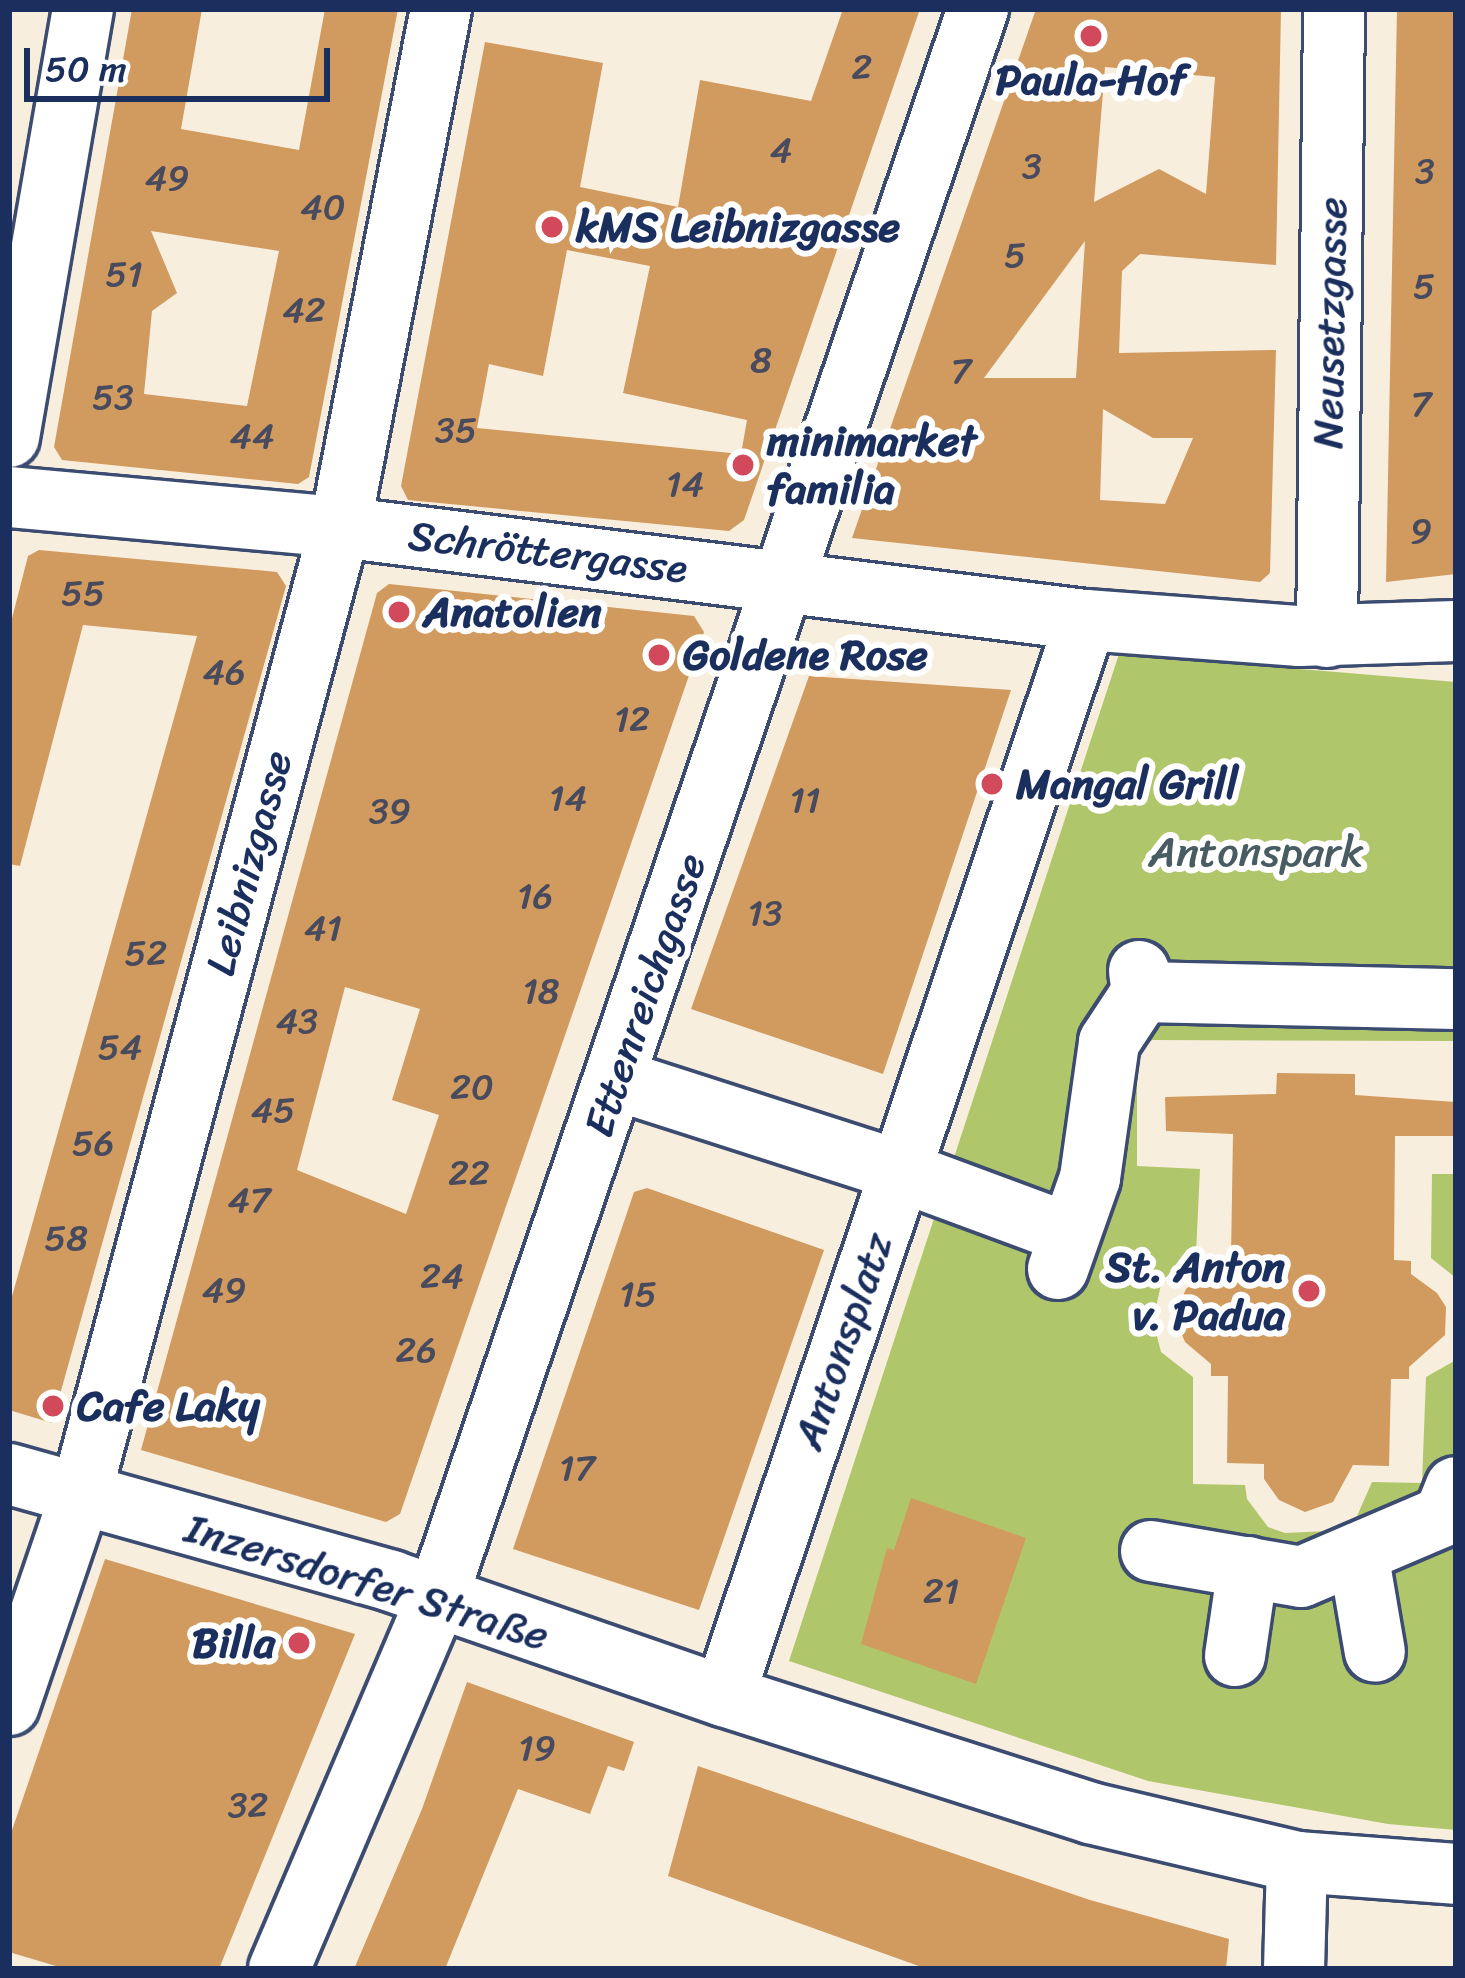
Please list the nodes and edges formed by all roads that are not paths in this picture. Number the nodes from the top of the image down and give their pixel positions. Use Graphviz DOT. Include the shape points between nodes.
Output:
graph roads {
  1 [pos="82,9"];
  2 [pos="441,9"];
  3 [pos="978,9"];
  4 [pos="1334,9"];
  5 [pos="9,437"];
  6 [pos="9,497"];
  7 [pos="340,527"];
  8 [pos="785,582"];
  9 [pos="1086,620"];
  10 [pos="1456,631"];
  11 [pos="1327,637"];
  12 [pos="1456,999"];
  13 [pos="617,1081"];
  14 [pos="900,1171"];
  15 [pos="9,1474"];
  16 [pos="80,1497"];
  17 [pos="1452,1515"];
  18 [pos="1151,1551"];
  19 [pos="1358,1552"];
  20 [pos="1248,1567"];
  21 [pos="437,1598"];
  22 [pos="1375,1652"];
  23 [pos="1235,1656"];
  24 [pos="724,1696"];
  25 [pos="9,1706"];
  26 [pos="1297,1862"];
  27 [pos="1456,1874"];
  28 [pos="279,1969"];
  29 [pos="1294,1969"];
  1 -- 5 [label="street"];
  2 -- 7 [label="street, Leibnizgasse"];
  3 -- 8 [label="street, Ettenreichgasse"];
  4 -- 11 [label="street, Neusetzgasse"];
  6 -- 7 [label="street, Schröttergasse"];
  7 -- 8 [label="street, Schröttergasse"];
  7 -- 16 [label="street, Leibnizgasse"];
  8 -- 9 [label="street, Schröttergasse"];
  8 -- 13 [label="street, Ettenreichgasse"];
  9 -- 11 [label="street"];
  9 -- 14 [label="street, Antonsplatz"];
  10 -- 11 [label="street"];
  12 -- 14 [label="street" via="1320,1018 1141,982 1109,1042 1090,1178 1064,1253"];
  13 -- 14 [label="street"];
  13 -- 21 [label="street, Ettenreichgasse"];
  14 -- 24 [label="street, Antonsplatz"];
  15 -- 16 [label="street, Inzersdorfer Straße"];
  16 -- 21 [label="street, Inzersdorfer Straße"];
  16 -- 25 [label="street, Leibnizgasse"];
  17 -- 19 [label="street"];
  18 -- 20 [label="street"];
  19 -- 20 [label="street" via="1301,1576"];
  19 -- 22 [label="street"];
  20 -- 23 [label="street"];
  21 -- 24 [label="street, Inzersdorfer Straße"];
  21 -- 28 [label="street, Ettenreichgasse"];
  24 -- 26 [label="street" via="1090,1813"];
  26 -- 27 [label="street"];
  26 -- 29 [label="street"];
}
